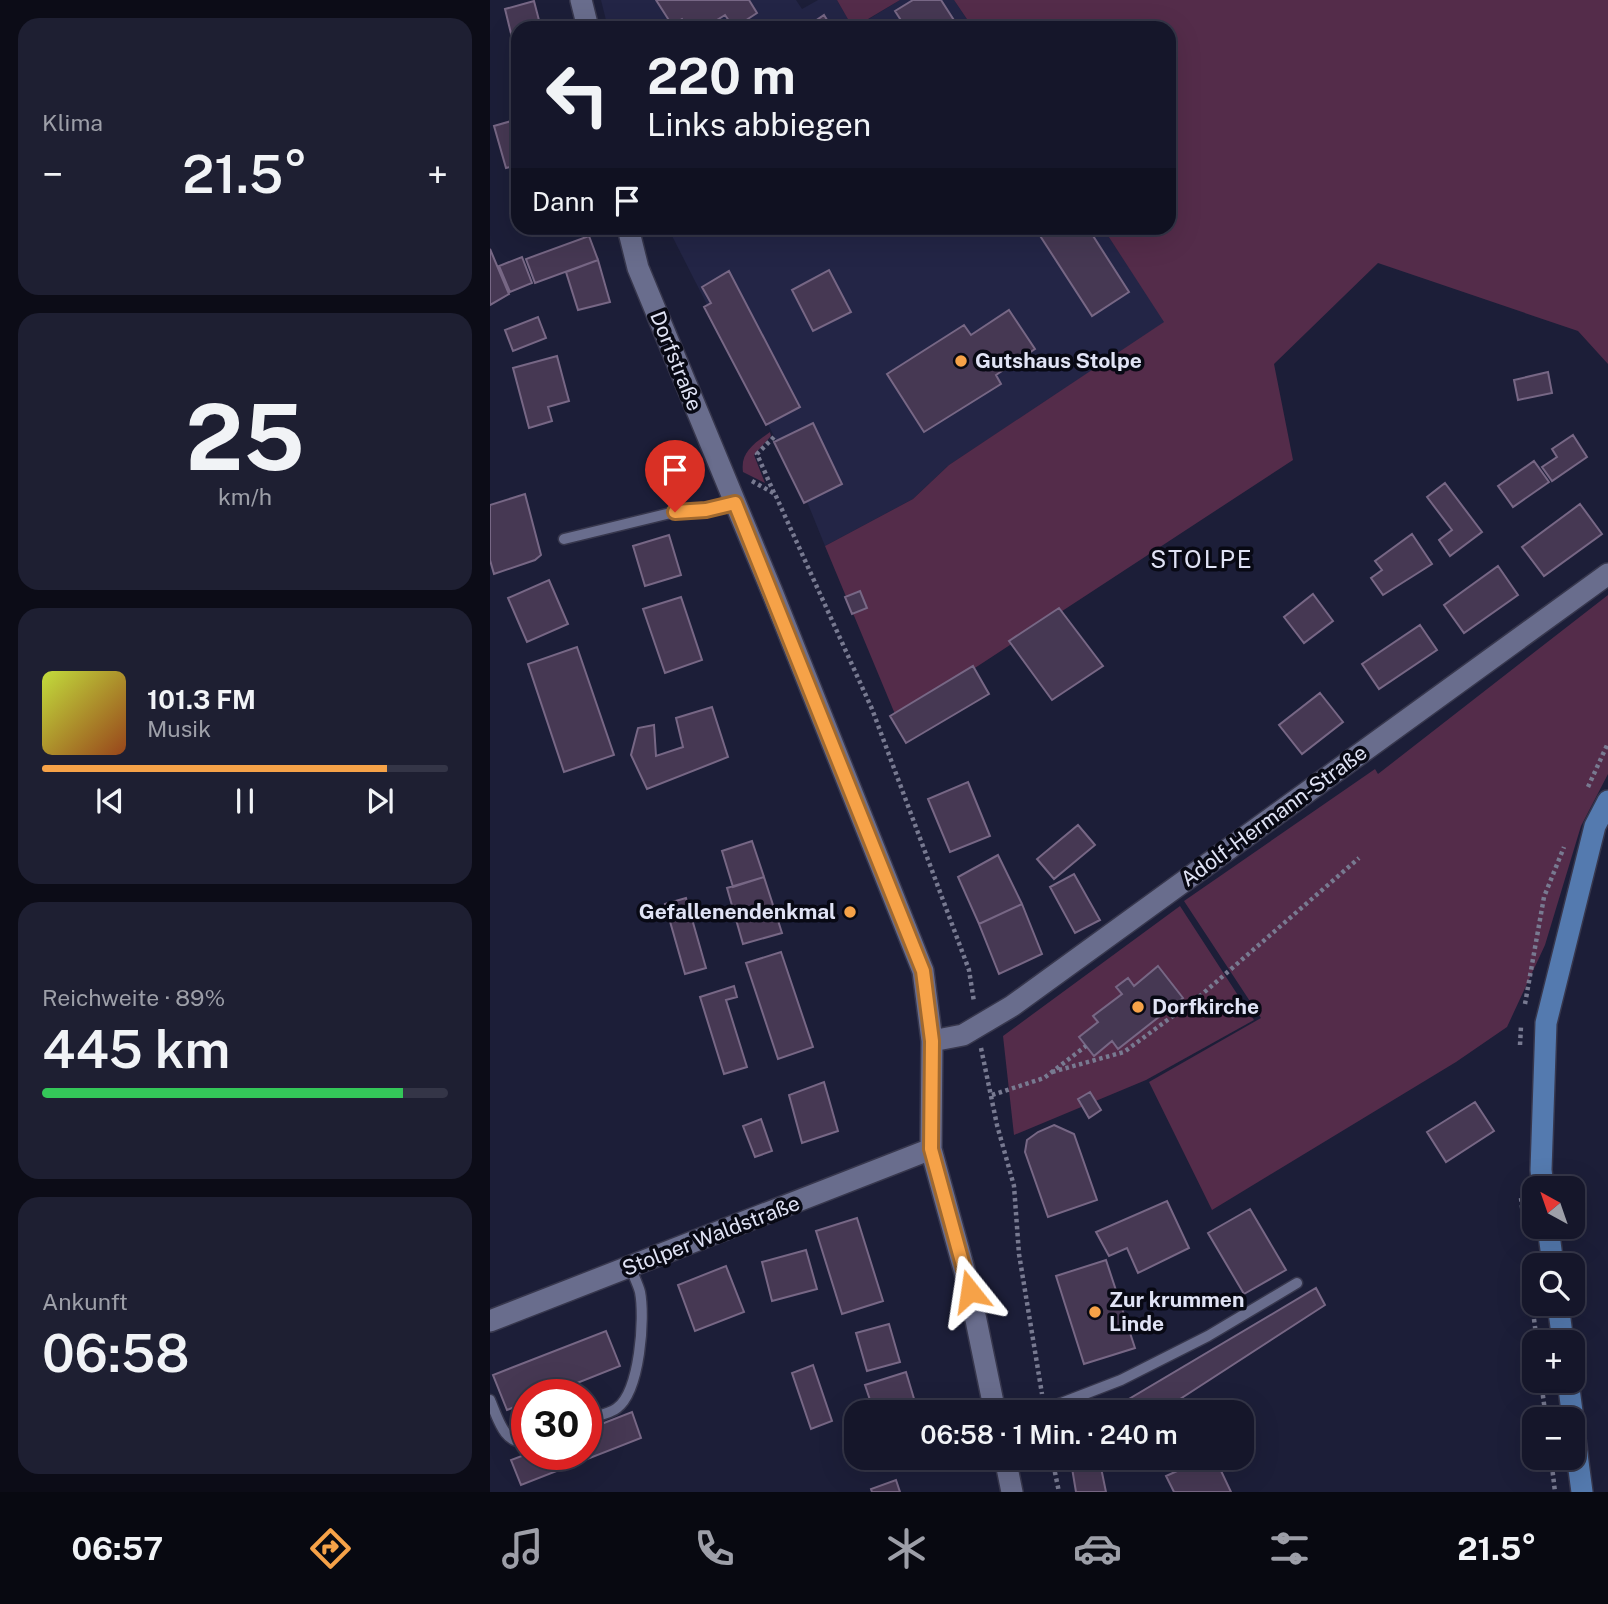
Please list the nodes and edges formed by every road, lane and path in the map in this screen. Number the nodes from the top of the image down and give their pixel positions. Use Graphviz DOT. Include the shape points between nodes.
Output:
graph roads {
  1 [pos="581,0"];
  2 [pos="586,21"];
  3 [pos="630,235"];
  4 [pos="774,437"];
  5 [pos="775,494"];
  6 [pos="735,503"];
  7 [pos="564,539"];
  8 [pos="1608,575"];
  9 [pos="1608,801"];
  10 [pos="1359,858"];
  11 [pos="932,1041"];
  12 [pos="1086,1046"];
  13 [pos="1052,1072"];
  14 [pos="992,1095"];
  15 [pos="931,1149"];
  16 [pos="1542,1176"];
  17 [pos="630,1266"];
  18 [pos="1297,1283"];
  19 [pos="490,1321"];
  20 [pos="490,1400"];
  21 [pos="993,1400"];
  22 [pos="1070,1400"];
  23 [pos="602,1414"];
  24 [pos="511,1439"];
  25 [pos="1007,1470"];
  26 [pos="1054,1470"];
  27 [pos="1552,1470"];
  28 [pos="1579,1470"];
  29 [pos="1012,1492"];
  30 [pos="1059,1492"];
  31 [pos="1555,1492"];
  32 [pos="1582,1492"];
  1 -- 2 [label="street"];
  3 -- 6 [label="street, Dorfstraße" via="638,268"];
  4 -- 5 [label="path" via="757,454"];
  6 -- 7 [label="lane" via="675,512"];
  6 -- 11 [label="street, Dorfstraße" via="923,971"];
  8 -- 11 [label="street, Adolf-Hermann-Straße" via="1012,1006 963,1035"];
  9 -- 16 [label="main road" via="1595,826 1546,1023"];
  10 -- 13 [label="path" via="1200,996 1124,1052"];
  11 -- 15 [label="street, Dorfstraße"];
  12 -- 13 [label="path"];
  13 -- 14 [label="path"];
  15 -- 17 [label="street, Stolper Waldstraße"];
  15 -- 21 [label="street, Dorfstraße" via="970,1291"];
  17 -- 19 [label="street, Stolper Waldstraße"];
  17 -- 23 [label="lane" via="642,1312 639,1361 618,1408"];
  18 -- 22 [label="lane" via="1121,1381"];
  20 -- 24 [label="lane"];
  25 -- 29 [label="street"];
  26 -- 30 [label="path"];
  27 -- 31 [label="path"];
  28 -- 32 [label="main road"];
}
